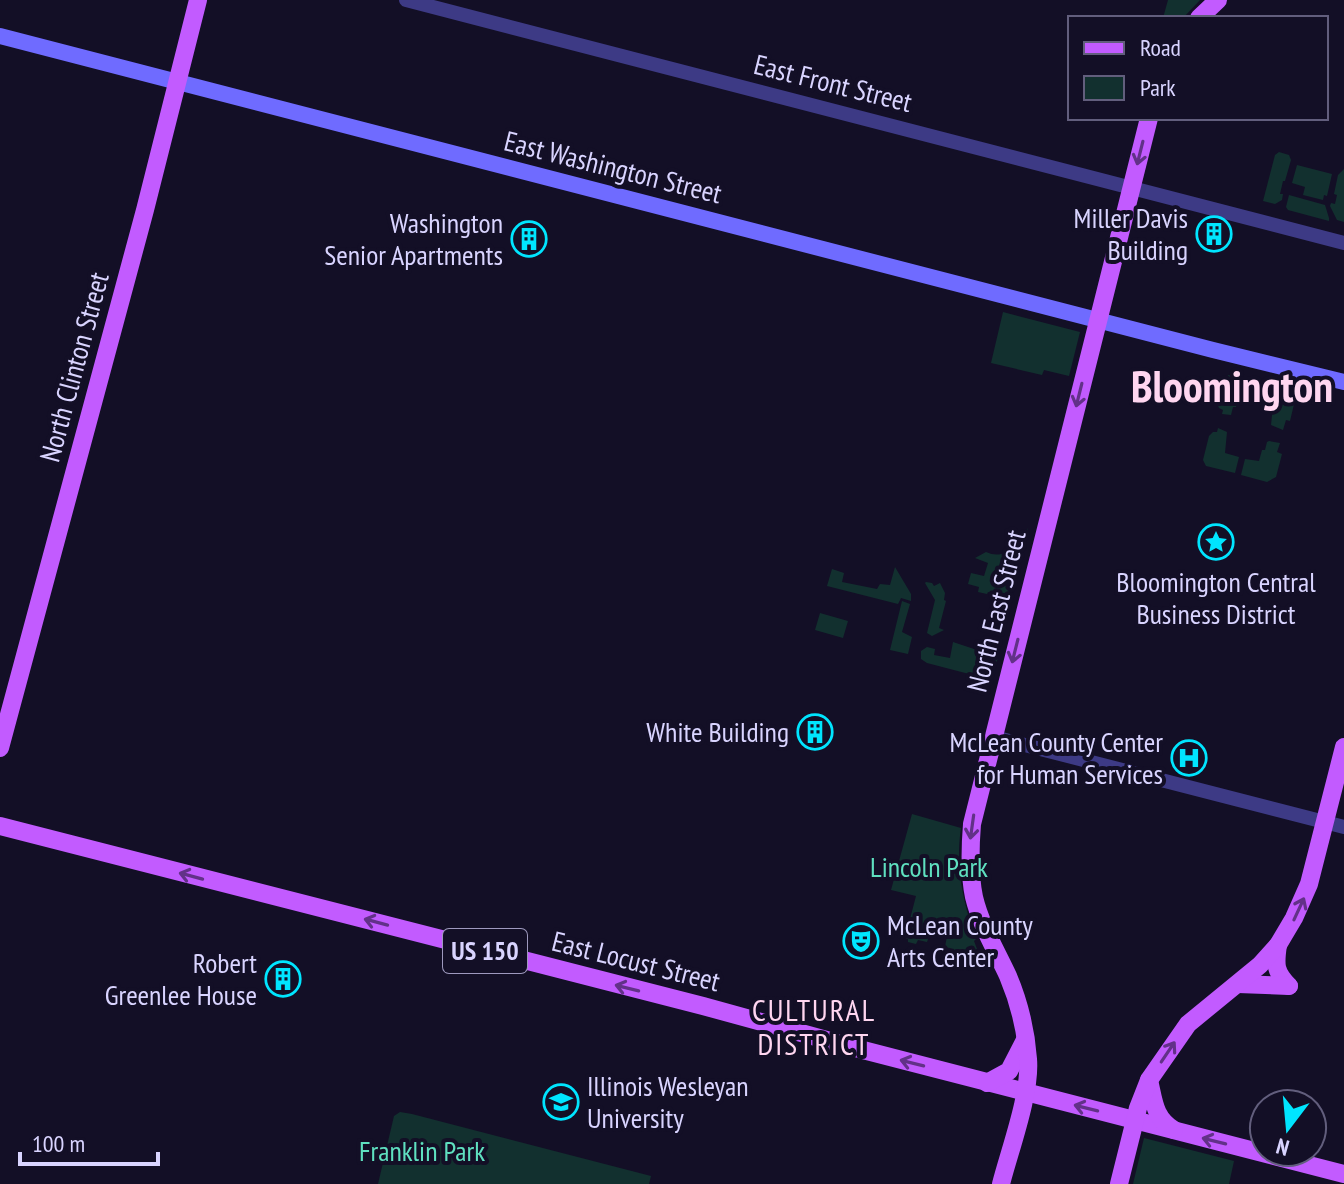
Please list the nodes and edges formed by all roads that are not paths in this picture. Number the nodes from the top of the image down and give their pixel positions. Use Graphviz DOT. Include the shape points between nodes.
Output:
graph roads {
  1 [pos="198,0"];
  2 [pos="406,0"];
  3 [pos="1217,0"];
  4 [pos="1201,16"];
  5 [pos="0,36"];
  6 [pos="177,81"];
  7 [pos="1148,120"];
  8 [pos="1131,188"];
  9 [pos="1344,243"];
  10 [pos="1097,319"];
  11 [pos="1344,382"];
  12 [pos="994,737"];
  13 [pos="1344,747"];
  14 [pos="0,748"];
  15 [pos="1325,823"];
  16 [pos="0,826"];
  17 [pos="1344,827"];
  18 [pos="1278,945"];
  19 [pos="1238,984"];
  20 [pos="1025,1040"];
  21 [pos="1149,1080"];
  22 [pos="987,1083"];
  23 [pos="1025,1092"];
  24 [pos="1135,1120"];
  25 [pos="1177,1131"];
  26 [pos="1344,1174"];
  27 [pos="1001,1184"];
  28 [pos="1119,1184"];
  1 -- 6 [label="main road, North Clinton Street"];
  2 -- 8 [label="street, East Front Street"];
  3 -- 4 [label="main road"];
  5 -- 6 [label="main road, East Washington Street"];
  6 -- 10 [label="main road, East Washington Street"];
  6 -- 14 [label="main road, North Clinton Street"];
  7 -- 8 [label="main road, North East Street, one-way"];
  8 -- 9 [label="street, East Front Street"];
  8 -- 10 [label="main road, North East Street"];
  10 -- 11 [label="main road, East Washington Street"];
  10 -- 12 [label="main road, North East Street, one-way"];
  12 -- 15 [label="street"];
  12 -- 20 [label="main road, North East Street, one-way" via="972,824 971,874 981,918 1018,1002"];
  13 -- 15 [label="main road"];
  15 -- 17 [label="street"];
  18 -- 15 [label="main road, one-way" via="1302,903"];
  22 -- 16 [label="main road, East Locust Street / US 150, one-way"];
  18 -- 19 [label="main road"];
  18 -- 19 [label="main road" via="1278,973 1289,986"];
  21 -- 19 [label="main road, one-way" via="1188,1024"];
  20 -- 22 [label="main road" via="1009,1071"];
  20 -- 23 [label="main road, North East Street"];
  21 -- 24 [label="main road"];
  21 -- 25 [label="main road" via="1157,1113"];
  22 -- 23 [label="main road, East Locust Street / US 150"];
  24 -- 23 [label="main road, US 150, one-way"];
  23 -- 27 [label="main road, North East Street"];
  24 -- 25 [label="main road, US 150"];
  24 -- 28 [label="main road"];
  26 -- 25 [label="main road, US 150, one-way"];
}
